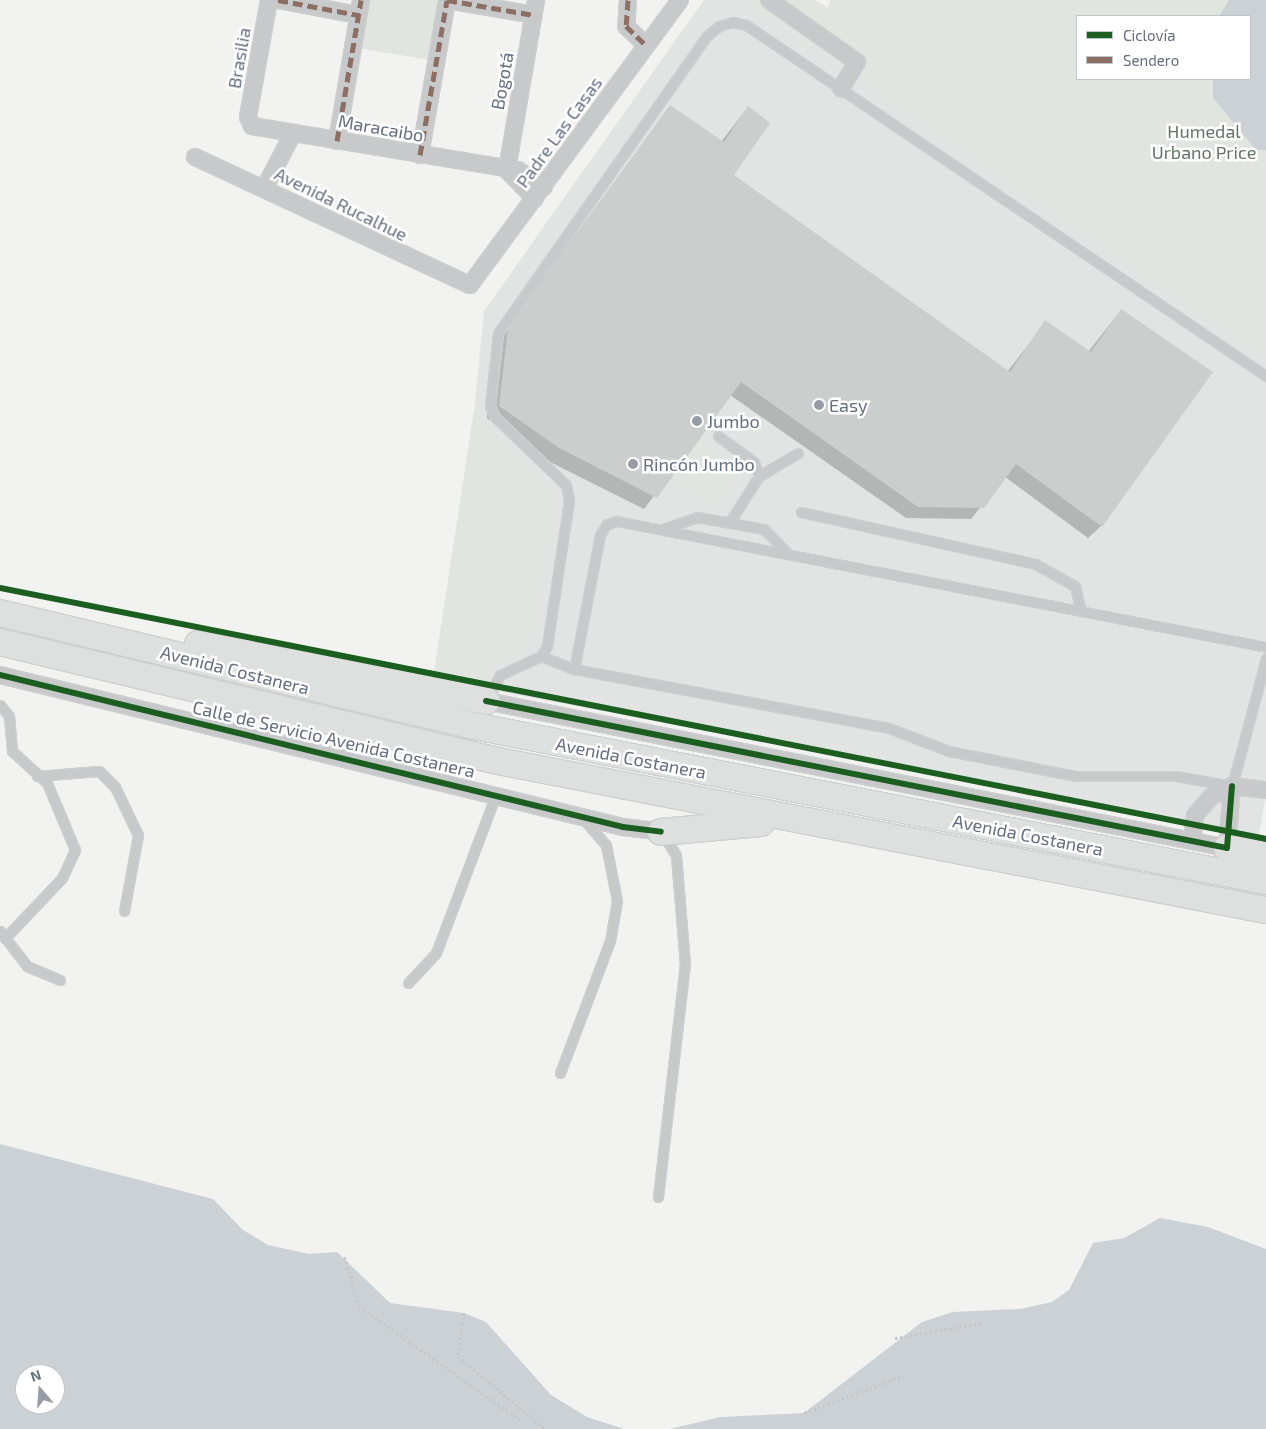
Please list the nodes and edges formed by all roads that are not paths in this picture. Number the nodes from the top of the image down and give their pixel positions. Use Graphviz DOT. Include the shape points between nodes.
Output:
graph roads {
  1 [pos="269,0"];
  2 [pos="278,0"];
  3 [pos="447,0"];
  4 [pos="628,0"];
  5 [pos="680,0"];
  6 [pos="769,0"];
  7 [pos="359,7"];
  8 [pos="535,7"];
  9 [pos="646,45"];
  10 [pos="841,89"];
  11 [pos="250,124"];
  12 [pos="294,133"];
  13 [pos="337,141"];
  14 [pos="420,155"];
  15 [pos="195,157"];
  16 [pos="506,170"];
  17 [pos="264,189"];
  18 [pos="540,193"];
  19 [pos="470,285"];
  20 [pos="1266,376"];
  21 [pos="718,436"];
  22 [pos="798,453"];
  23 [pos="759,476"];
  24 [pos="801,512"];
  25 [pos="729,523"];
  26 [pos="661,530"];
  27 [pos="788,554"];
  28 [pos="1081,611"];
  29 [pos="0,613"];
  30 [pos="51,625"];
  31 [pos="0,642"];
  32 [pos="1266,647"];
  33 [pos="541,656"];
  34 [pos="1266,658"];
  35 [pos="574,669"];
  36 [pos="0,675"];
  37 [pos="486,701"];
  38 [pos="0,705"];
  39 [pos="37,776"];
  40 [pos="1232,786"];
  41 [pos="1266,790"];
  42 [pos="496,794"];
  43 [pos="560,809"];
  44 [pos="814,824"];
  45 [pos="661,832"];
  46 [pos="1192,841"];
  47 [pos="1228,848"];
  48 [pos="1266,854"];
  49 [pos="1266,881"];
  50 [pos="1266,910"];
  51 [pos="124,911"];
  52 [pos="2,934"];
  53 [pos="60,980"];
  54 [pos="408,983"];
  55 [pos="560,1073"];
  56 [pos="658,1197"];
  1 -- 11 [label="street, Brasilia"];
  2 -- 7 [label="street"];
  3 -- 8 [label="street"];
  3 -- 14 [label="street"];
  4 -- 9 [label="street" via="626,26"];
  5 -- 9 [label="street, Padre Las Casas"];
  6 -- 10 [label="street" via="857,62"];
  7 -- 13 [label="street"];
  8 -- 16 [label="street, Bogotá"];
  9 -- 18 [label="street, Padre Las Casas"];
  10 -- 20 [label="lane"];
  10 -- 33 [label="lane" via="746,25 733,22 718,26 707,36 506,316 498,333 490,406 495,417 566,485 569,500 547,646"];
  11 -- 12 [label="street, Maracaibo"];
  12 -- 13 [label="street, Maracaibo"];
  12 -- 17 [label="street"];
  13 -- 14 [label="street, Maracaibo"];
  14 -- 16 [label="street, Maracaibo"];
  15 -- 17 [label="street, Avenida Rucalhue"];
  16 -- 18 [label="street"];
  17 -- 19 [label="street, Avenida Rucalhue"];
  18 -- 19 [label="street, Padre Las Casas"];
  21 -- 23 [label="lane" via="754,462"];
  22 -- 23 [label="lane"];
  23 -- 25 [label="lane"];
  24 -- 28 [label="lane" via="1035,564 1075,586"];
  25 -- 26 [label="lane" via="697,517"];
  25 -- 27 [label="lane" via="764,529"];
  26 -- 27 [label="lane"];
  26 -- 35 [label="lane" via="616,521 606,525"];
  27 -- 28 [label="lane"];
  28 -- 32 [label="lane"];
  29 -- 30 [label="main road, Avenida Costanera"];
  30 -- 37 [label="main road" via="216,648"];
  30 -- 49 [label="main road, Avenida Costanera" via="504,733"];
  31 -- 44 [label="main road, Avenida Costanera" via="452,750"];
  33 -- 35 [label="lane"];
  33 -- 37 [label="lane" via="500,675"];
  34 -- 40 [label="lane"];
  35 -- 40 [label="lane" via="889,728 949,751 1075,776 1176,776"];
  36 -- 42 [label="street, Calle de Servicio Avenida Costanera"];
  37 -- 46 [label="street"];
  38 -- 39 [label="lane" via="8,716 12,751"];
  39 -- 51 [label="lane" via="99,771 115,787 138,835"];
  39 -- 52 [label="lane" via="47,783 64,816 75,850 62,878"];
  40 -- 41 [label="street"];
  40 -- 46 [label="street" via="1211,797 1195,815"];
  40 -- 47 [label="street"];
  42 -- 43 [label="street, Calle de Servicio Avenida Costanera"];
  42 -- 54 [label="lane" via="436,954"];
  43 -- 45 [label="street, Calle de Servicio Avenida Costanera"];
  43 -- 55 [label="lane" via="590,823 606,845 617,901 610,941"];
  44 -- 45 [label="main road" via="751,824"];
  44 -- 50 [label="main road, Avenida Costanera"];
  45 -- 56 [label="lane" via="676,855 685,966"];
  46 -- 47 [label="street"];
  47 -- 48 [label="main road"];
  52 -- 53 [label="lane" via="27,966"];
}
